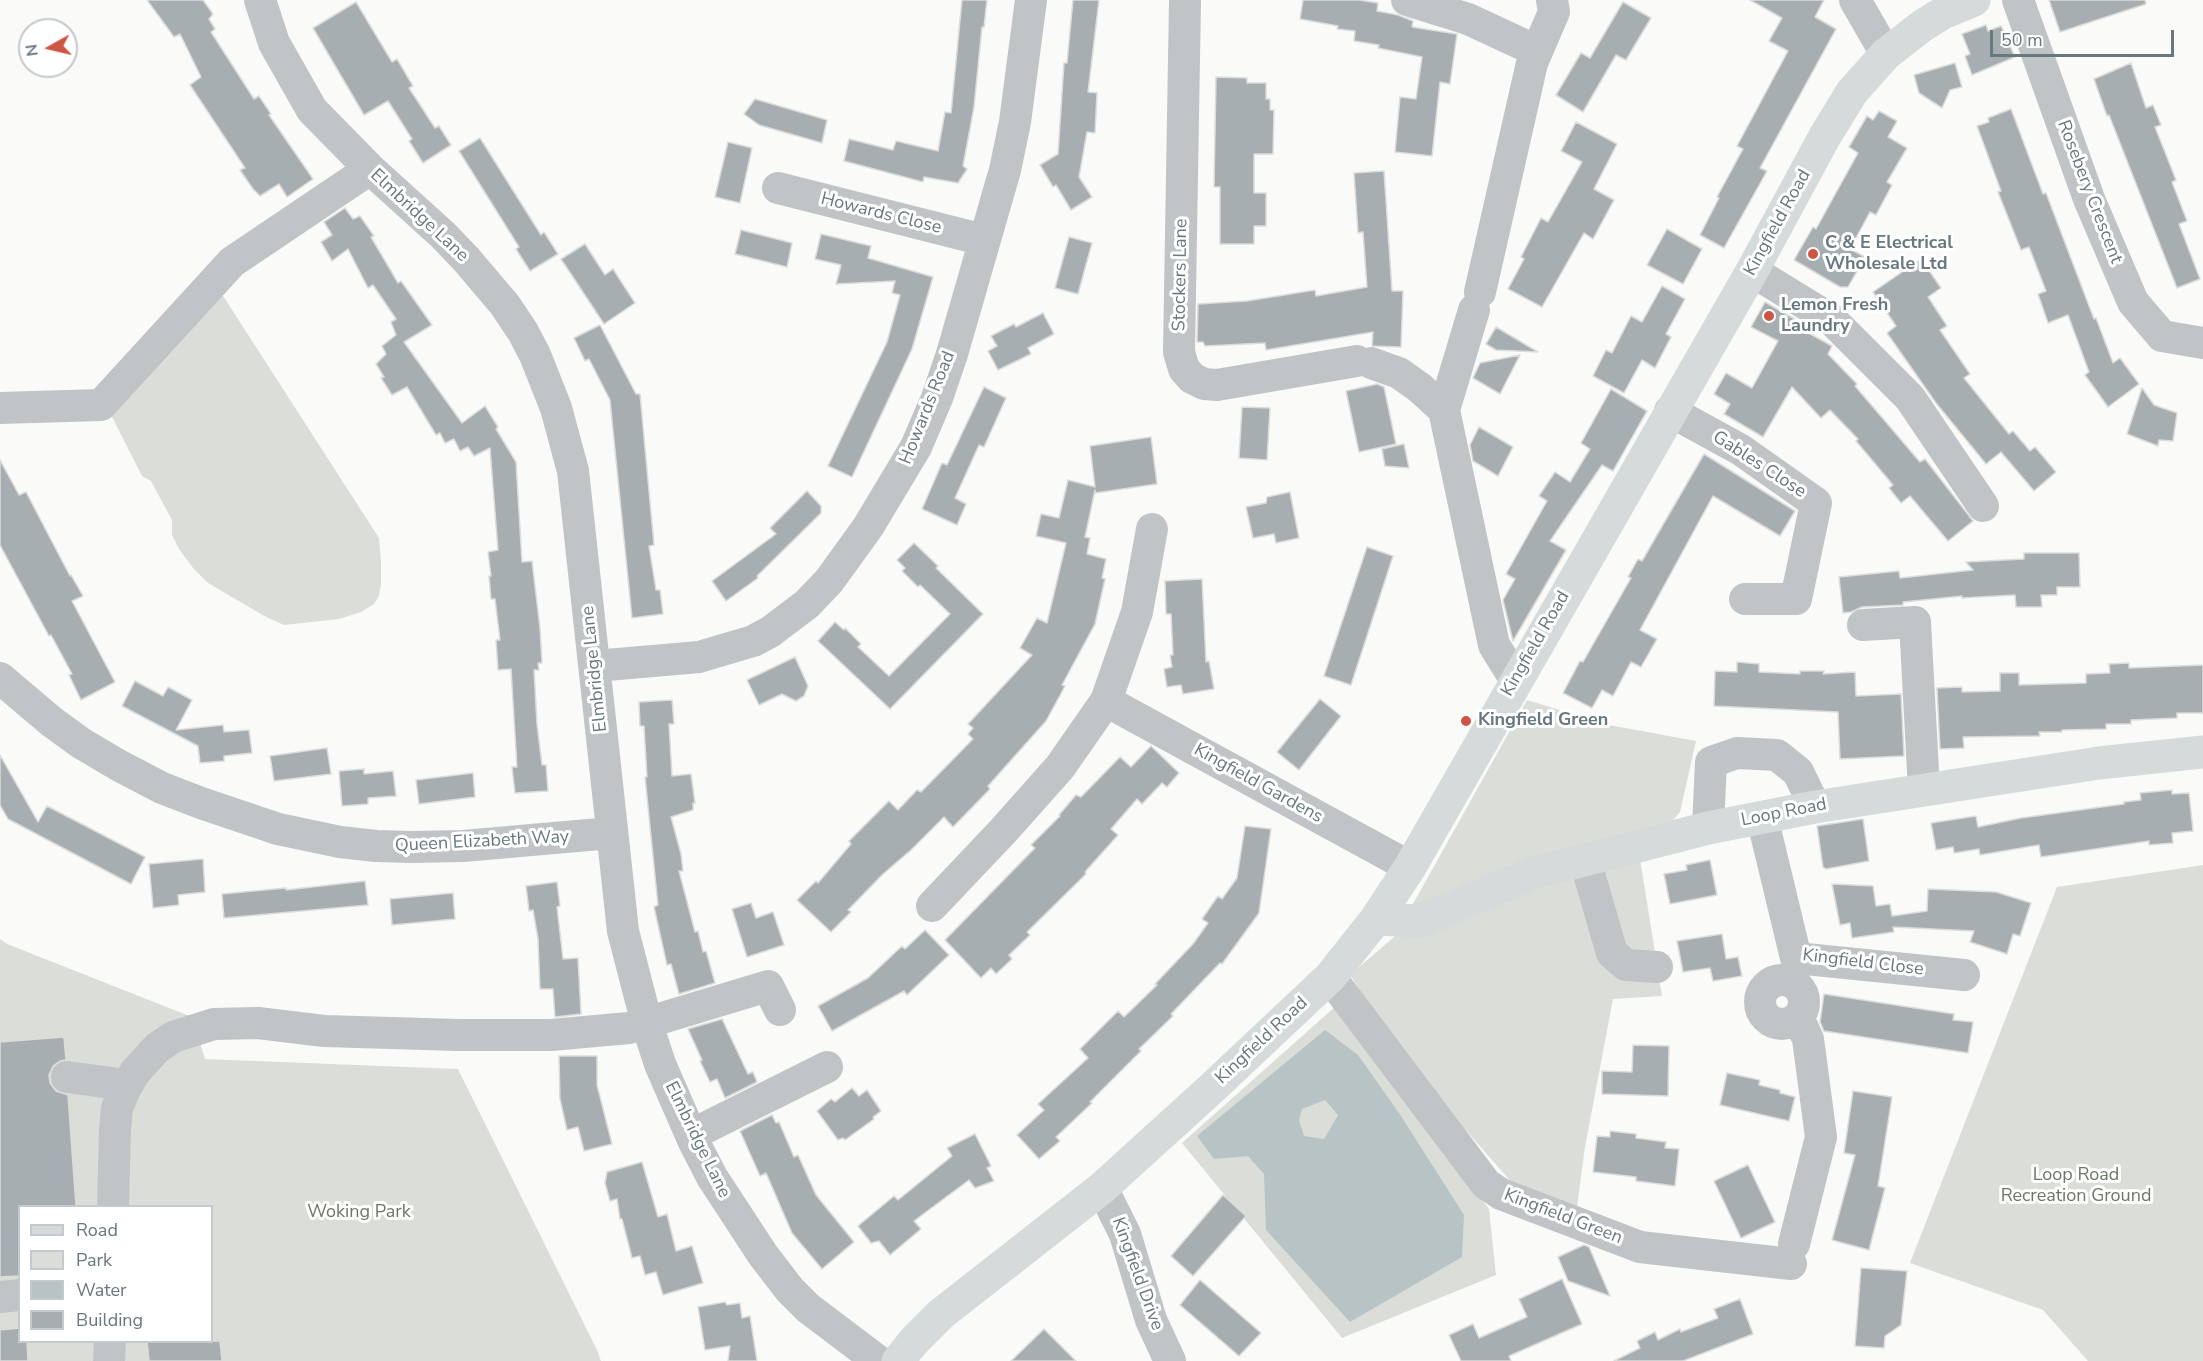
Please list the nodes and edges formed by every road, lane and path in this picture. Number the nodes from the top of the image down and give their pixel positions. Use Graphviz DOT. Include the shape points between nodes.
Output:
graph roads {
  1 [pos="260,0"];
  2 [pos="1030,0"];
  3 [pos="1185,0"];
  4 [pos="1407,0"];
  5 [pos="1855,0"];
  6 [pos="1974,0"];
  7 [pos="2018,0"];
  8 [pos="1553,6"];
  9 [pos="1537,51"];
  10 [pos="1886,54"];
  11 [pos="370,169"];
  12 [pos="778,188"];
  13 [pos="984,240"];
  14 [pos="1752,271"];
  15 [pos="2203,343"];
  16 [pos="0,408"];
  17 [pos="1444,410"];
  18 [pos="1670,411"];
  19 [pos="1983,506"];
  20 [pos="1152,529"];
  21 [pos="1745,599"];
  22 [pos="1863,625"];
  23 [pos="595,666"];
  24 [pos="0,678"];
  25 [pos="1515,680"];
  26 [pos="1106,701"];
  27 [pos="2203,752"];
  28 [pos="1924,790"];
  29 [pos="1815,807"];
  30 [pos="1762,817"];
  31 [pos="1708,828"];
  32 [pos="611,833"];
  33 [pos="1585,860"];
  34 [pos="1410,867"];
  35 [pos="932,906"];
  36 [pos="1376,919"];
  37 [pos="1658,967"];
  38 [pos="1794,970"];
  39 [pos="1964,975"];
  40 [pos="1330,977"];
  41 [pos="780,1010"];
  42 [pos="647,1024"];
  43 [pos="827,1067"];
  44 [pos="67,1077"];
  45 [pos="124,1089"];
  46 [pos="691,1135"];
  47 [pos="1102,1188"];
  48 [pos="113,1205"];
  49 [pos="1793,1254"];
  50 [pos="18,1295"];
  51 [pos="0,1297"];
  52 [pos="110,1343"];
  53 [pos="109,1361"];
  54 [pos="878,1361"];
  55 [pos="898,1361"];
  56 [pos="1170,1361"];
  1 -- 11 [label="street, Elmbridge Lane" via="274,43 312,110"];
  2 -- 13 [label="street, Howards Road" via="1013,131"];
  3 -- 17 [label="street, Stockers Lane" via="1179,352 1185,369 1192,378 1217,385 1364,362 1400,373"];
  4 -- 9 [label="street" via="1468,19"];
  5 -- 10 [label="street"];
  6 -- 10 [label="main road, Kingfield Road" via="1942,14"];
  7 -- 15 [label="street, Rosebery Crescent" via="2089,199 2133,302 2162,336"];
  8 -- 9 [label="street"];
  9 -- 17 [label="street" via="1477,301"];
  10 -- 14 [label="main road, Kingfield Road" via="1852,92"];
  11 -- 16 [label="street" via="232,262 101,405"];
  11 -- 23 [label="street, Elmbridge Lane" via="443,235 487,282 523,332 538,363 556,408 573,471"];
  12 -- 13 [label="street, Howards Close"];
  13 -- 23 [label="street, Howards Road" via="952,354 916,447 868,527 829,581 807,604 770,632 736,648 699,657"];
  14 -- 18 [label="main road, Kingfield Road"];
  14 -- 19 [label="street" via="1832,320 1910,398"];
  17 -- 25 [label="street" via="1494,645"];
  18 -- 21 [label="street, Gables Close" via="1742,450 1816,503 1796,599"];
  18 -- 25 [label="main road, Kingfield Road"];
  20 -- 26 [label="street" via="1137,612"];
  22 -- 28 [label="street" via="1915,622"];
  23 -- 32 [label="street, Elmbridge Lane"];
  24 -- 32 [label="street, Queen Elizabeth Way" via="52,722 118,765 162,788 278,830 340,842 412,847"];
  25 -- 34 [label="main road, Kingfield Road"];
  26 -- 34 [label="street, Kingfield Gardens"];
  26 -- 35 [label="street" via="1060,766"];
  27 -- 28 [label="main road, Loop Road" via="2099,763"];
  28 -- 29 [label="main road, Loop Road"];
  29 -- 30 [label="main road, Loop Road"];
  29 -- 31 [label="street" via="1798,772 1777,755 1737,753 1711,762"];
  30 -- 31 [label="main road, Loop Road"];
  30 -- 38 [label="street, Kingfield Close"];
  31 -- 33 [label="main road, Loop Road"];
  32 -- 42 [label="street, Elmbridge Lane" via="623,932"];
  33 -- 36 [label="main road, Loop Road" via="1534,873 1420,921"];
  33 -- 37 [label="street" via="1612,953 1626,965"];
  34 -- 36 [label="main road, Kingfield Road"];
  36 -- 40 [label="main road, Kingfield Road"];
  38 -- 39 [label="street, Kingfield Close"];
  38 -- 49 [label="street, Kingfield Close" via="1770,984 1761,995 1761,1010 1770,1021 1790,1023 1798,1017 1808,1040 1821,1137"];
  40 -- 47 [label="main road, Kingfield Road"];
  40 -- 49 [label="street, Kingfield Green" via="1486,1184 1501,1194 1640,1247"];
  41 -- 42 [label="street" via="768,986"];
  42 -- 45 [label="street" via="551,1035 324,1031 258,1023 214,1024 173,1037 157,1048"];
  42 -- 46 [label="street, Elmbridge Lane"];
  43 -- 46 [label="street"];
  44 -- 45 [label="street" via="112,1083"];
  45 -- 48 [label="street" via="117,1108"];
  46 -- 54 [label="street, Elmbridge Lane" via="730,1207 790,1290"];
  47 -- 55 [label="main road, Kingfield Road" via="941,1314"];
  47 -- 56 [label="street, Kingfield Drive" via="1125,1234 1151,1320"];
  50 -- 51 [label="street"];
  52 -- 53 [label="street"];
}
